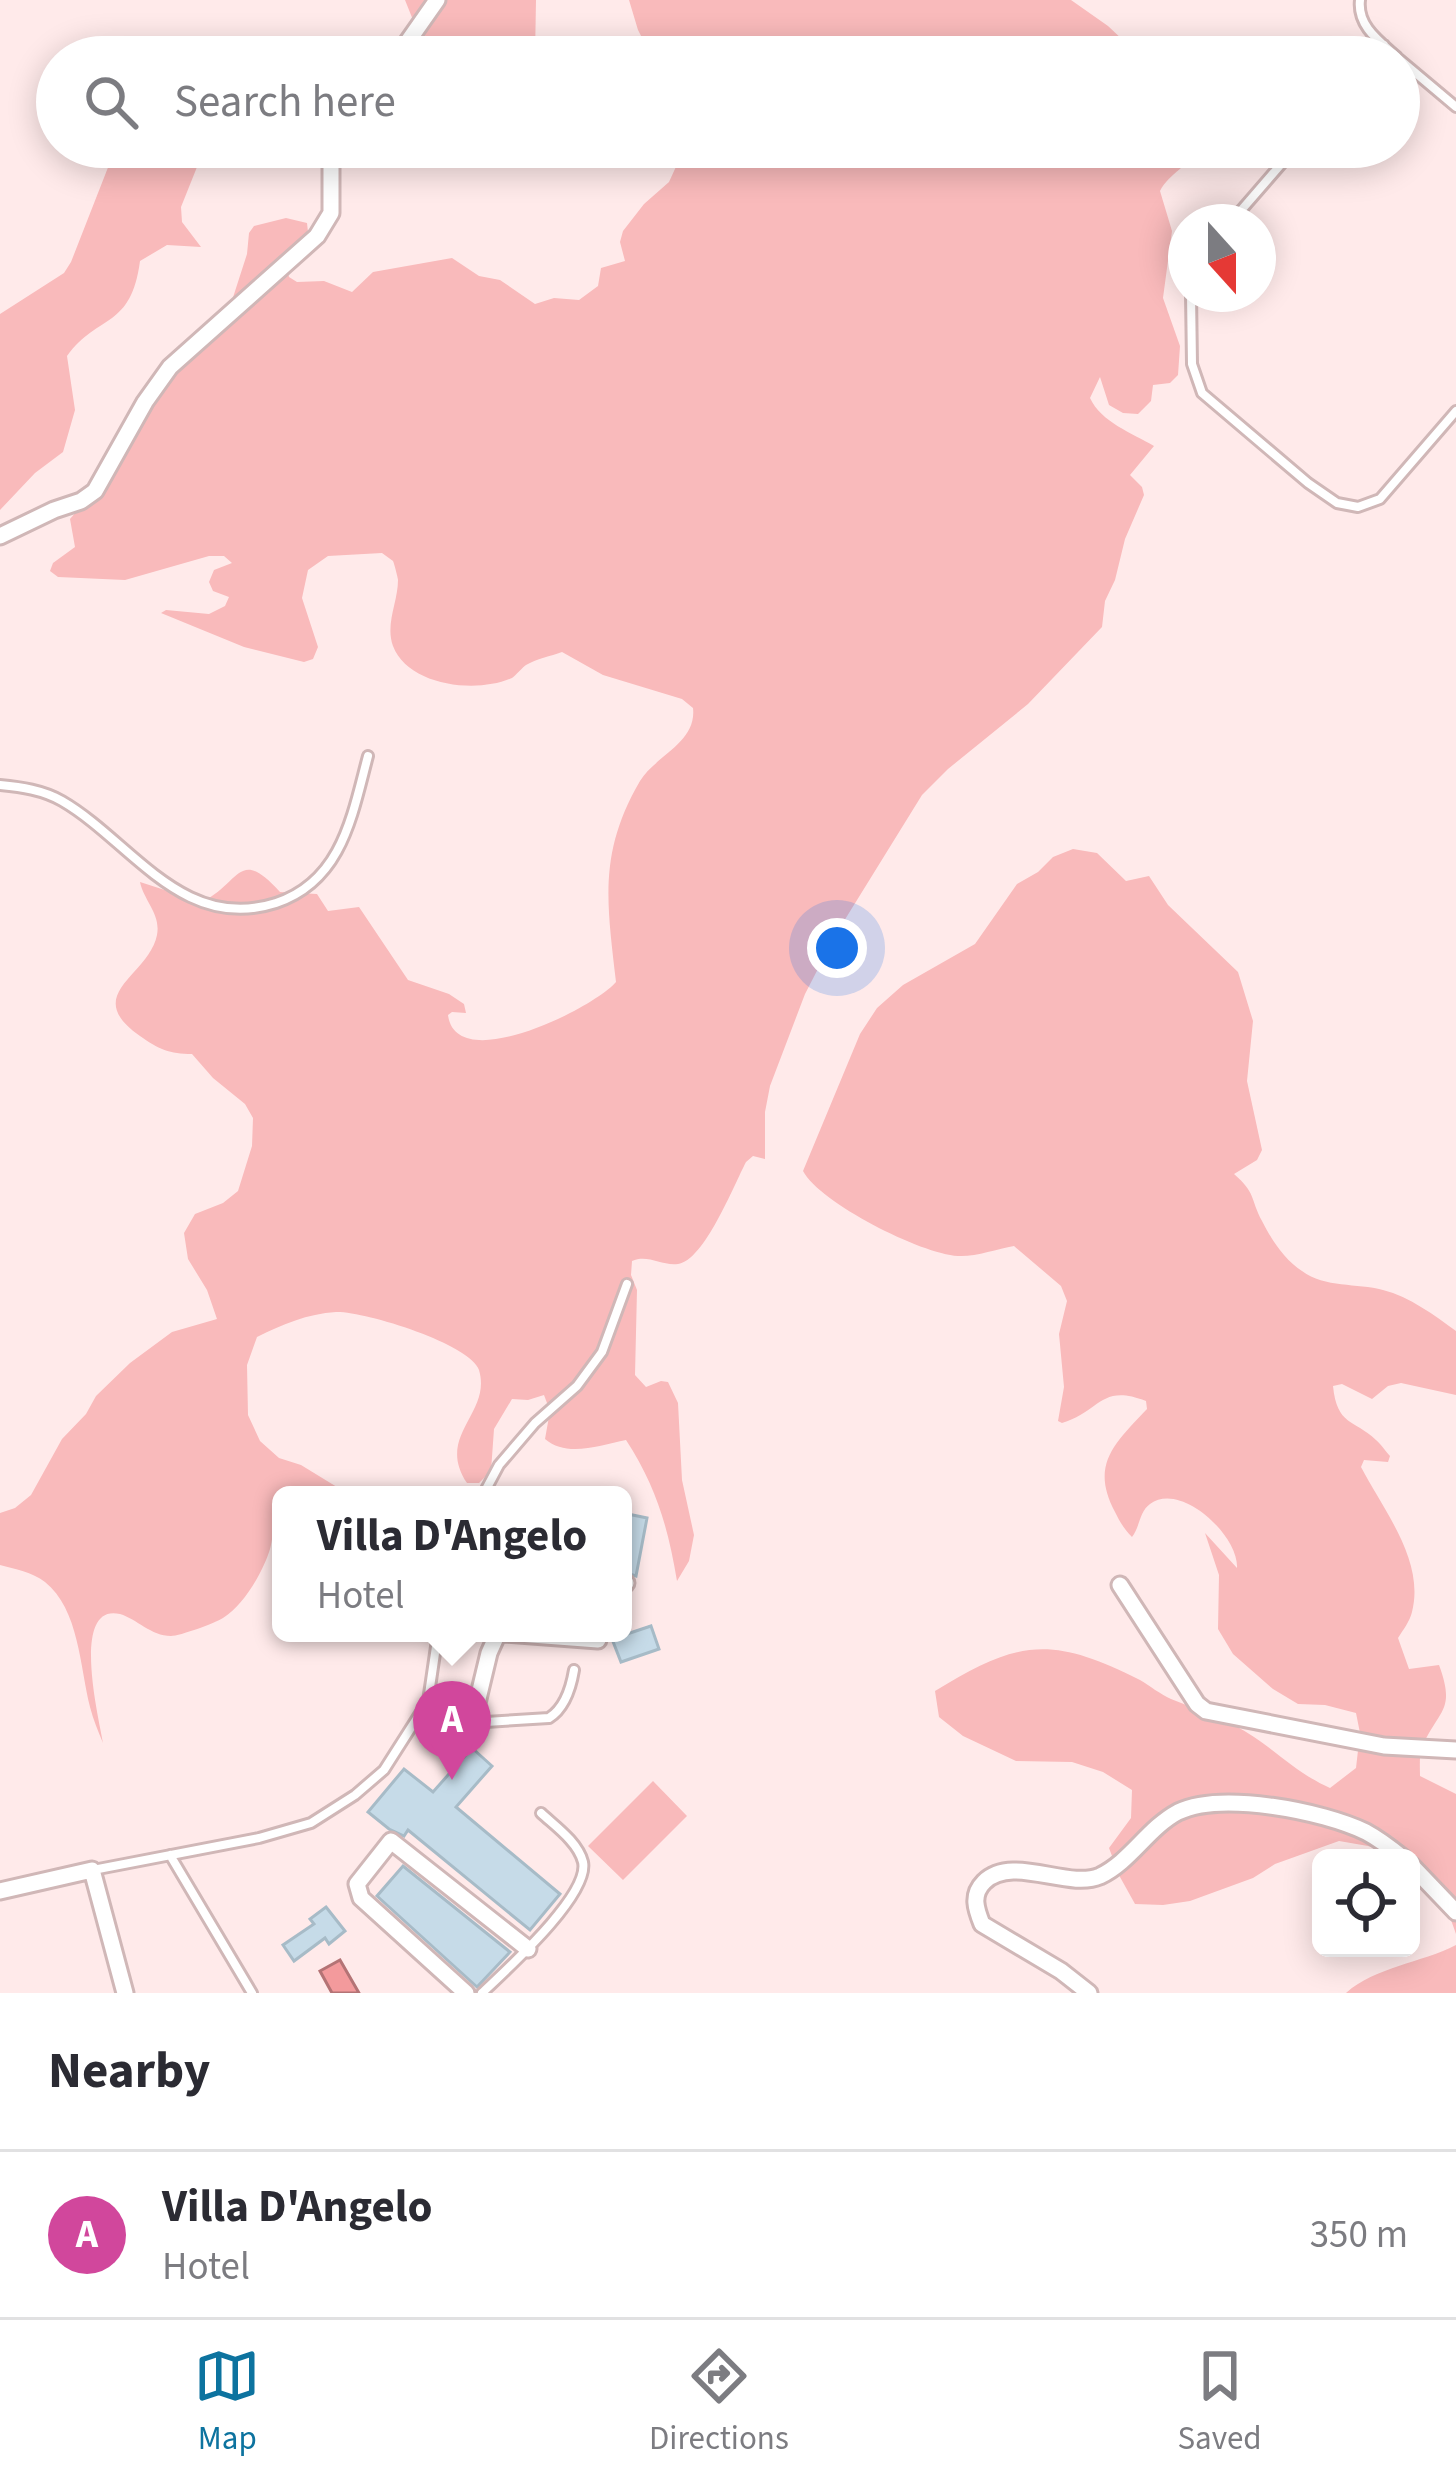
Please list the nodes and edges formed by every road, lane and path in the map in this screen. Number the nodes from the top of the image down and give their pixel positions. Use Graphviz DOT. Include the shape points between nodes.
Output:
graph roads {
  1 [pos="437,0"];
  2 [pos="1360,0"];
  3 [pos="412,36"];
  4 [pos="1375,36"];
  5 [pos="1420,77"];
  6 [pos="1456,107"];
  7 [pos="331,168"];
  8 [pos="1278,168"];
  9 [pos="1247,204"];
  10 [pos="1191,312"];
  11 [pos="1456,411"];
  12 [pos="0,536"];
  13 [pos="368,756"];
  14 [pos="0,785"];
  15 [pos="627,1284"];
  16 [pos="488,1486"];
  17 [pos="1120,1585"];
  18 [pos="437,1642"];
  19 [pos="496,1642"];
  20 [pos="574,1670"];
  21 [pos="428,1701"];
  22 [pos="460,1721"];
  23 [pos="1456,1750"];
  24 [pos="541,1813"];
  25 [pos="1390,1849"];
  26 [pos="170,1855"];
  27 [pos="92,1870"];
  28 [pos="1420,1874"];
  29 [pos="0,1891"];
  30 [pos="1456,1912"];
  31 [pos="528,1948"];
  32 [pos="125,1993"];
  33 [pos="252,1993"];
  34 [pos="466,1993"];
  35 [pos="482,1993"];
  36 [pos="1089,1993"];
  1 -- 3 [label="street"];
  2 -- 4 [label="lane"];
  5 -- 6 [label="lane"];
  7 -- 12 [label="street" via="332,213 316,236 170,367 95,491"];
  8 -- 9 [label="lane"];
  10 -- 11 [label="lane" via="1192,364 1202,392 1337,503 1380,499"];
  13 -- 14 [label="lane" via="348,830 317,881 265,907 199,903 61,800"];
  15 -- 16 [label="lane" via="602,1352"];
  17 -- 23 [label="street" via="1206,1712 1384,1746"];
  18 -- 21 [label="lane"];
  19 -- 22 [label="street" via="477,1703"];
  20 -- 22 [label="lane" via="549,1718"];
  21 -- 22 [label="lane"];
  21 -- 26 [label="lane" via="384,1771 310,1823"];
  24 -- 31 [label="lane" via="570,1840 584,1874"];
  25 -- 36 [label="street" via="1333,1820 1207,1802 1146,1835 1101,1875 1005,1871 980,1886 982,1924"];
  26 -- 27 [label="lane"];
  26 -- 33 [label="lane"];
  27 -- 29 [label="street"];
  27 -- 32 [label="street"];
  28 -- 30 [label="street"];
  31 -- 34 [label="street" via="391,1841 357,1884 361,1898"];
  31 -- 35 [label="lane"];
}
